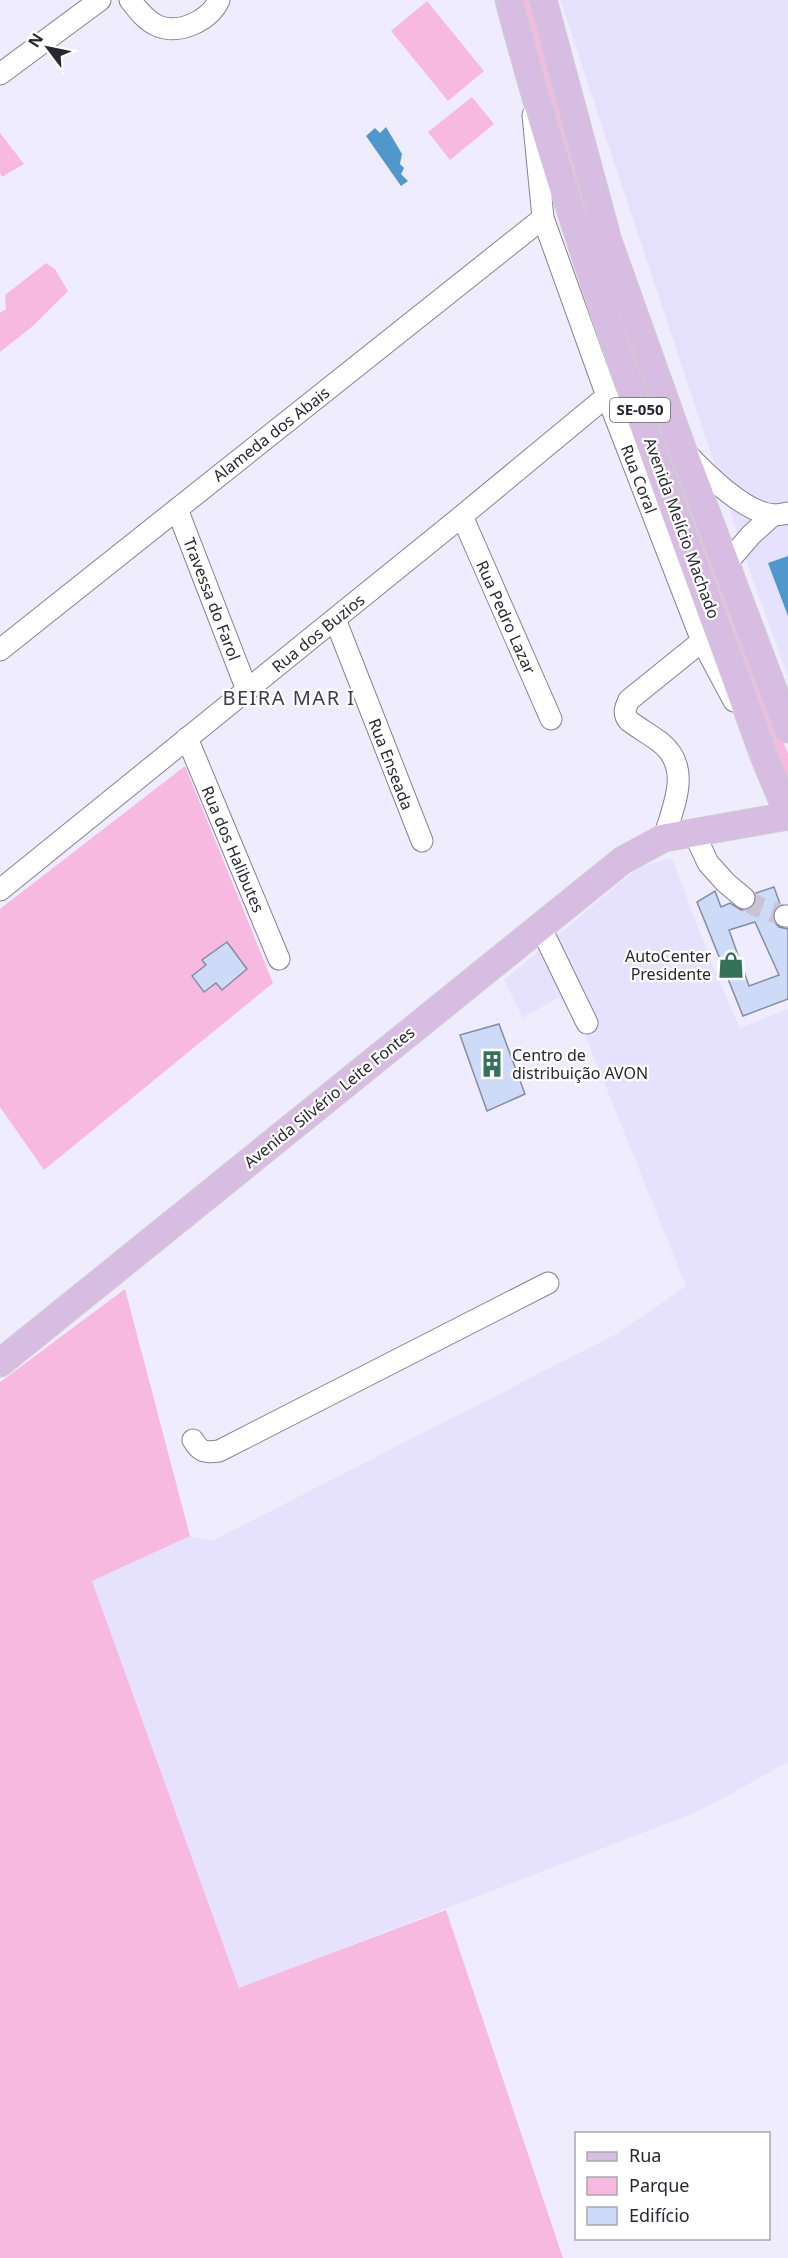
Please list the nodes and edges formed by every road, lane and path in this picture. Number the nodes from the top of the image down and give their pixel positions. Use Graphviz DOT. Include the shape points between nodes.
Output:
graph roads {
  1 [pos="100,0"];
  2 [pos="130,0"];
  3 [pos="508,0"];
  4 [pos="543,0"];
  5 [pos="216,6"];
  6 [pos="0,74"];
  7 [pos="531,85"];
  8 [pos="543,218"];
  9 [pos="607,396"];
  10 [pos="683,451"];
  11 [pos="177,509"];
  12 [pos="780,514"];
  13 [pos="462,516"];
  14 [pos="726,564"];
  15 [pos="335,619"];
  16 [pos="702,641"];
  17 [pos="0,650"];
  18 [pos="247,690"];
  19 [pos="551,718"];
  20 [pos="788,729"];
  21 [pos="187,738"];
  22 [pos="764,756"];
  23 [pos="788,815"];
  24 [pos="694,833"];
  25 [pos="664,838"];
  26 [pos="422,841"];
  27 [pos="0,890"];
  28 [pos="744,898"];
  29 [pos="540,926"];
  30 [pos="279,959"];
  31 [pos="587,1023"];
  32 [pos="548,1283"];
  33 [pos="0,1363"];
  34 [pos="193,1440"];
  1 -- 6 [label="street"];
  2 -- 5 [label="street" via="158,26 176,29 196,22"];
  3 -- 7 [label="main road, Avenida Melício Machado / SE-050"];
  4 -- 10 [label="main road, Avenida Melício Machado / SE-050" via="608,241"];
  7 -- 8 [label="street, Rua Coral"];
  7 -- 22 [label="main road, Avenida Melício Machado / SE-050" via="585,256"];
  8 -- 9 [label="street, Rua Coral"];
  8 -- 11 [label="street, Alameda dos Abais"];
  9 -- 13 [label="street, Rua dos Buzios"];
  9 -- 16 [label="street, Rua Coral"];
  10 -- 12 [label="street" via="743,504"];
  10 -- 14 [label="main road, Avenida Melício Machado / SE-050"];
  11 -- 17 [label="street, Alameda dos Abais"];
  11 -- 18 [label="street, Travessa do Farol"];
  12 -- 14 [label="street" via="751,535"];
  13 -- 15 [label="street, Rua dos Buzios"];
  13 -- 19 [label="street, Rua Pedro Lazar"];
  14 -- 20 [label="main road, Avenida Melício Machado / SE-050"];
  15 -- 18 [label="street, Rua dos Buzios"];
  15 -- 26 [label="street, Rua Enseada"];
  16 -- 22 [label="street, Rua Coral"];
  16 -- 25 [label="street" via="629,700 625,709 629,721 662,744 677,765 679,786"];
  18 -- 21 [label="street, Rua dos Buzios"];
  21 -- 27 [label="street, Rua dos Buzios"];
  21 -- 30 [label="street, Rua dos Halibutes"];
  22 -- 23 [label="main road, Avenida Melício Machado / SE-050"];
  23 -- 24 [label="main road, Avenida Silvério Leite Fontes"];
  24 -- 25 [label="main road, Avenida Silvério Leite Fontes"];
  24 -- 28 [label="street" via="708,863"];
  25 -- 29 [label="main road, Avenida Silvério Leite Fontes" via="623,860"];
  29 -- 31 [label="street"];
  29 -- 33 [label="main road, Avenida Silvério Leite Fontes"];
  32 -- 34 [label="street" via="219,1451 205,1453"];
}
